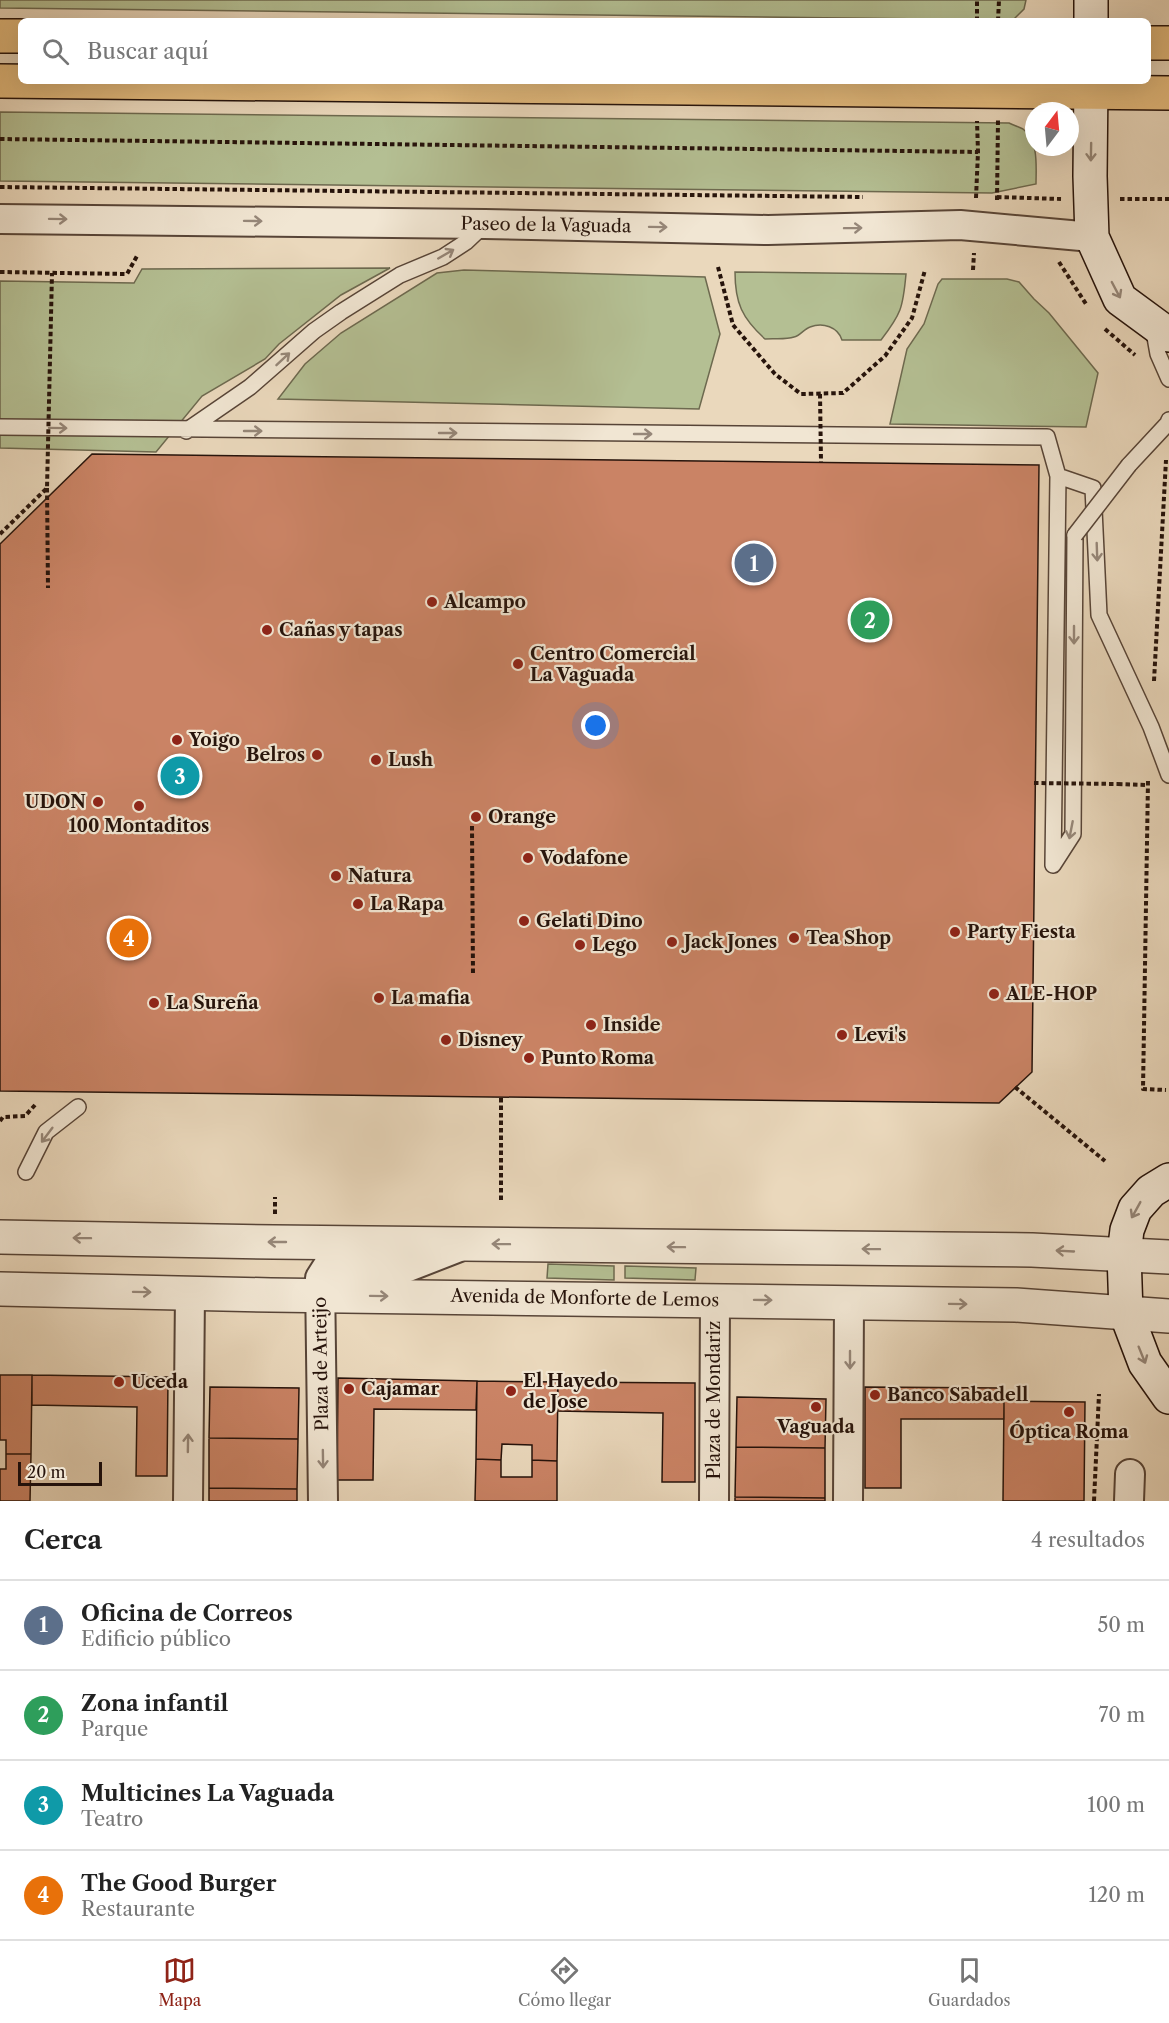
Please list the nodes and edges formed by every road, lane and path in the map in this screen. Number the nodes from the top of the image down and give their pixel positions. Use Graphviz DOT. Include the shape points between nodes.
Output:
graph roads {
  1 [pos="977,0"];
  2 [pos="999,0"];
  3 [pos="1091,0"];
  4 [pos="977,18"];
  5 [pos="998,18"];
  6 [pos="1091,18"];
  7 [pos="0,36"];
  8 [pos="18,36"];
  9 [pos="1151,43"];
  10 [pos="1169,43"];
  11 [pos="0,81"];
  12 [pos="18,81"];
  13 [pos="317,84"];
  14 [pos="1091,87"];
  15 [pos="1169,93"];
  16 [pos="977,113"];
  17 [pos="998,113"];
  18 [pos="0,139"];
  19 [pos="978,152"];
  20 [pos="0,188"];
  21 [pos="967,196"];
  22 [pos="976,196"];
  23 [pos="865,197"];
  24 [pos="997,197"];
  25 [pos="1058,199"];
  26 [pos="1121,199"];
  27 [pos="1169,199"];
  28 [pos="976,203"];
  29 [pos="0,219"];
  30 [pos="485,224"];
  31 [pos="1092,237"];
  32 [pos="137,256"];
  33 [pos="718,267"];
  34 [pos="926,270"];
  35 [pos="0,272"];
  36 [pos="52,273"];
  37 [pos="1165,332"];
  38 [pos="1169,379"];
  39 [pos="820,394"];
  40 [pos="1169,420"];
  41 [pos="0,427"];
  42 [pos="186,430"];
  43 [pos="820,462"];
  44 [pos="1058,476"];
  45 [pos="47,488"];
  46 [pos="0,534"];
  47 [pos="48,588"];
  48 [pos="1169,775"];
  49 [pos="1034,783"];
  50 [pos="1147,785"];
  51 [pos="472,826"];
  52 [pos="473,976"];
  53 [pos="1015,1087"];
  54 [pos="1143,1089"];
  55 [pos="1166,1090"];
  56 [pos="501,1098"];
  57 [pos="35,1105"];
  58 [pos="78,1107"];
  59 [pos="0,1121"];
  60 [pos="1105,1161"];
  61 [pos="26,1172"];
  62 [pos="1169,1180"];
  63 [pos="275,1197"];
  64 [pos="501,1200"];
  65 [pos="275,1220"];
  66 [pos="0,1237"];
  67 [pos="468,1244"];
  68 [pos="1124,1254"];
  69 [pos="1169,1257"];
  70 [pos="0,1289"];
  71 [pos="190,1293"];
  72 [pos="320,1295"];
  73 [pos="715,1300"];
  74 [pos="849,1302"];
  75 [pos="1126,1313"];
  76 [pos="1169,1316"];
  77 [pos="1099,1394"];
  78 [pos="1168,1394"];
  79 [pos="188,1501"];
  80 [pos="323,1501"];
  81 [pos="714,1501"];
  82 [pos="848,1501"];
  83 [pos="1094,1501"];
  1 -- 4 [label="path"];
  2 -- 5 [label="path"];
  3 -- 6 [label="street"];
  7 -- 8 [label="highway"];
  9 -- 10 [label="highway"];
  11 -- 12 [label="highway"];
  13 -- 14 [label="highway" via="951,90"];
  14 -- 15 [label="highway"];
  14 -- 31 [label="street, one-way"];
  16 -- 19 [label="path"];
  17 -- 24 [label="path"];
  18 -- 19 [label="path"];
  19 -- 22 [label="path"];
  20 -- 23 [label="path"];
  21 -- 22 [label="path"];
  22 -- 24 [label="path"];
  22 -- 28 [label="path"];
  24 -- 25 [label="path"];
  26 -- 27 [label="path"];
  29 -- 30 [label="street, Paseo de la Vaguada, one-way"];
  30 -- 31 [label="street, Paseo de la Vaguada, one-way" via="768,230 960,225"];
  42 -- 30 [label="lane, one-way" via="250,387 341,312 400,275 443,257"];
  31 -- 37 [label="street, one-way" via="1120,299"];
  32 -- 36 [label="path" via="127,274"];
  33 -- 39 [label="path" via="733,325 775,374 801,394"];
  34 -- 39 [label="path" via="912,318 885,356 843,393"];
  35 -- 36 [label="path"];
  36 -- 45 [label="path, bridge"];
  37 -- 38 [label="lane" via="1158,354"];
  39 -- 43 [label="path, bridge"];
  40 -- 44 [label="lane, one-way, bridge" via="1075,535 1073,834 1053,865"];
  41 -- 42 [label="lane, one-way"];
  42 -- 44 [label="lane, one-way" via="1047,437"];
  44 -- 48 [label="lane, one-way" via="1093,488 1100,615"];
  45 -- 46 [label="path, bridge"];
  45 -- 47 [label="path"];
  49 -- 50 [label="path, bridge"];
  51 -- 52 [label="path"];
  53 -- 60 [label="path"];
  54 -- 55 [label="path"];
  56 -- 64 [label="path"];
  57 -- 59 [label="path" via="25,1116 3,1117"];
  58 -- 61 [label="lane, one-way" via="45,1132"];
  62 -- 68 [label="street, one-way" via="1151,1191 1135,1209"];
  63 -- 65 [label="path"];
  67 -- 66 [label="street, one-way"];
  68 -- 67 [label="street, one-way"];
  67 -- 72 [label="street, Plaza de Arteijo" via="404,1269 327,1267 320,1278"];
  68 -- 69 [label="street"];
  68 -- 75 [label="street"];
  70 -- 71 [label="street, Avenida de Monforte de Lemos, one-way"];
  71 -- 72 [label="street, Avenida de Monforte de Lemos"];
  79 -- 71 [label="street, one-way"];
  72 -- 73 [label="street, Avenida de Monforte de Lemos, one-way"];
  72 -- 80 [label="street, Plaza de Arteijo, one-way"];
  73 -- 74 [label="street, Avenida de Monforte de Lemos, one-way"];
  73 -- 81 [label="street, Plaza de Mondariz"];
  74 -- 75 [label="street, Avenida de Monforte de Lemos, one-way" via="1016,1305"];
  74 -- 82 [label="street, one-way"];
  75 -- 76 [label="street, Avenida de Monforte de Lemos"];
  75 -- 78 [label="street, one-way" via="1145,1364"];
  77 -- 83 [label="path"];
}
